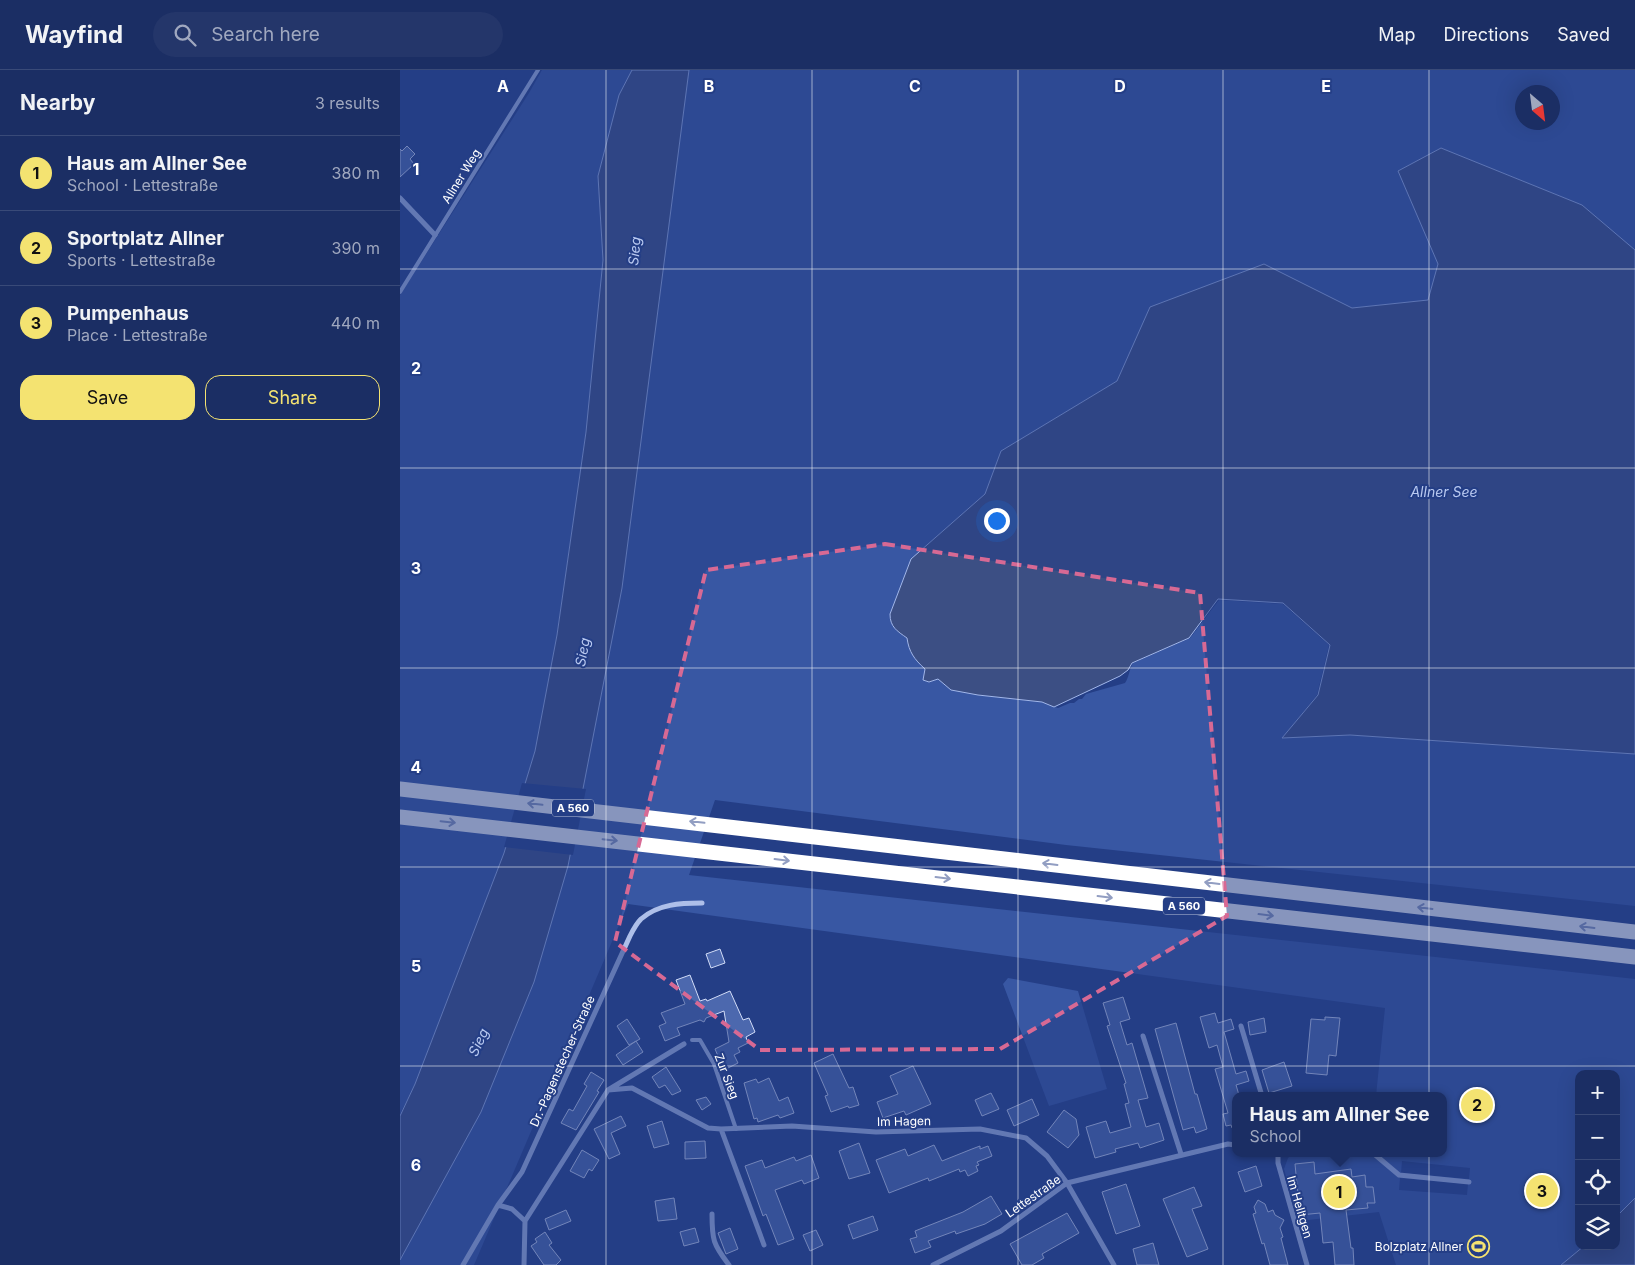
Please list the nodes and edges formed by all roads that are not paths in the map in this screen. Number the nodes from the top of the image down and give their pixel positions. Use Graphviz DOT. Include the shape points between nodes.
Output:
graph roads {
  1 [pos="538,70"];
  2 [pos="400,198"];
  3 [pos="436,235"];
  4 [pos="400,292"];
  5 [pos="400,789"];
  6 [pos="400,817"];
  7 [pos="702,903"];
  8 [pos="1635,932"];
  9 [pos="1635,957"];
  10 [pos="1241,1026"];
  11 [pos="1144,1036"];
  12 [pos="692,1040"];
  13 [pos="684,1044"];
  14 [pos="608,1090"];
  15 [pos="1261,1092"];
  16 [pos="721,1129"];
  17 [pos="736,1129"];
  18 [pos="1232,1144"];
  19 [pos="1181,1154"];
  20 [pos="1278,1157"];
  21 [pos="1378,1157"];
  22 [pos="1067,1182"];
  23 [pos="1469,1182"];
  24 [pos="498,1205"];
  25 [pos="712,1214"];
  26 [pos="525,1221"];
  27 [pos="764,1245"];
  28 [pos="463,1265"];
  29 [pos="524,1265"];
  30 [pos="728,1265"];
  31 [pos="933,1265"];
  32 [pos="1114,1265"];
  33 [pos="1307,1265"];
  1 -- 3 [label="lane, Allner Weg"];
  2 -- 3 [label="street"];
  3 -- 4 [label="lane, Allner Weg"];
  8 -- 5 [label="highway, A 560, one-way"];
  6 -- 9 [label="highway, A 560, one-way"];
  7 -- 24 [label="street, Dr.-Pagenstecher-Straße" via="679,903 660,908 641,919 630,936 522,1172"];
  10 -- 15 [label="street"];
  11 -- 19 [label="street"];
  12 -- 17 [label="lane, Zur Sieg" via="700,1040 714,1064"];
  13 -- 14 [label="street"];
  14 -- 16 [label="street, Im Hagen" via="632,1088 708,1128"];
  14 -- 26 [label="street"];
  16 -- 17 [label="street, Im Hagen"];
  16 -- 27 [label="street"];
  17 -- 22 [label="street, Im Hagen" via="792,1126 876,1132 980,1129 1026,1138 1047,1156"];
  18 -- 19 [label="street, Lettestraße"];
  19 -- 22 [label="street, Lettestraße"];
  20 -- 33 [label="street, Im Helltgen"];
  21 -- 23 [label="street" via="1400,1175"];
  22 -- 31 [label="street, Lettestraße" via="1001,1231"];
  22 -- 32 [label="street, Im Hagen"];
  24 -- 26 [label="street" via="512,1209"];
  24 -- 28 [label="street, Dr.-Pagenstecher-Straße"];
  25 -- 30 [label="street" via="712,1237 716,1250"];
  26 -- 29 [label="street"];
}
